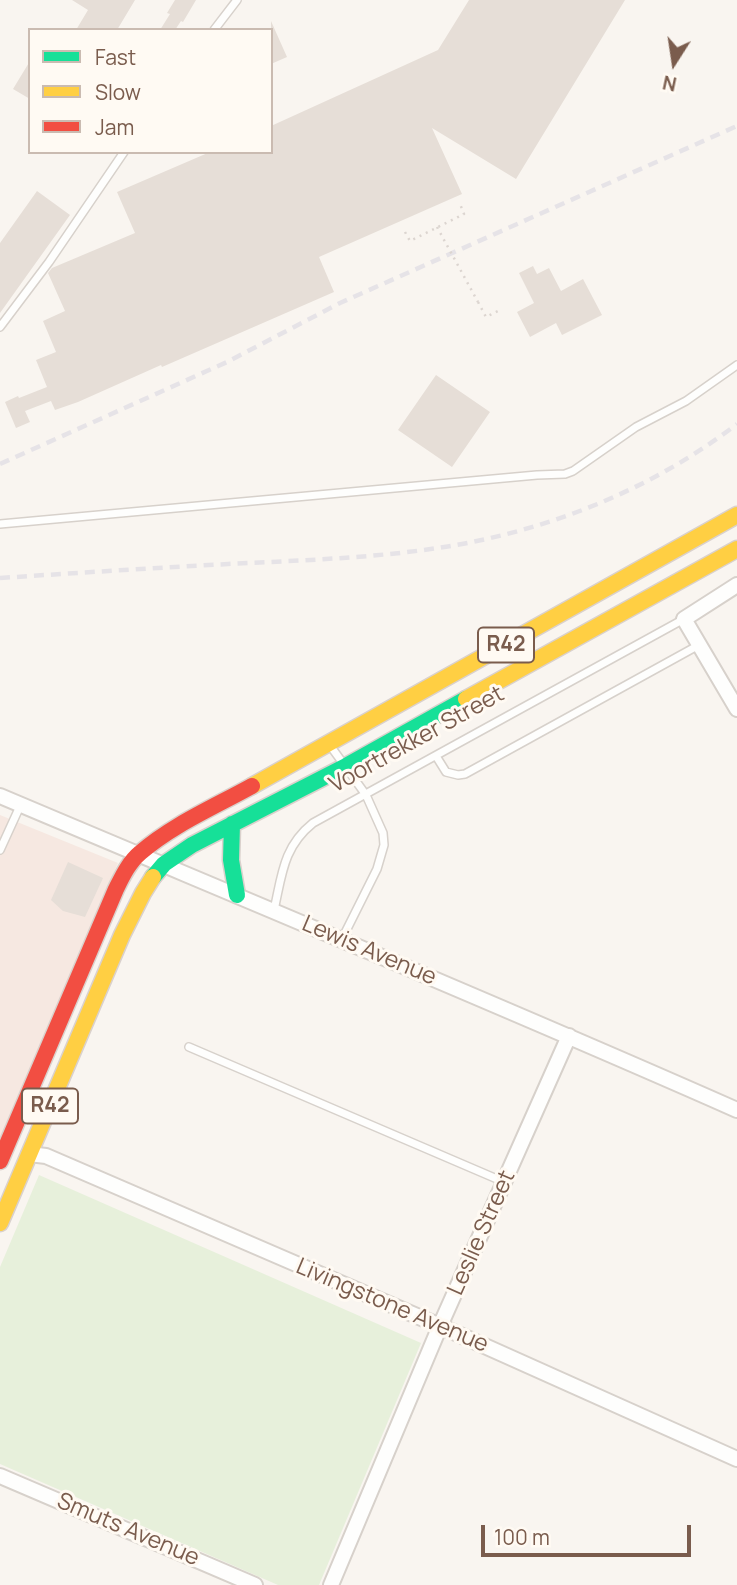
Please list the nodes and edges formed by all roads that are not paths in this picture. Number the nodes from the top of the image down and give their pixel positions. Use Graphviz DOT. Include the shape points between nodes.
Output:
graph roads {
  1 [pos="237,0"];
  2 [pos="216,28"];
  3 [pos="123,154"];
  4 [pos="0,327"];
  5 [pos="737,365"];
  6 [pos="737,515"];
  7 [pos="0,524"];
  8 [pos="737,549"];
  9 [pos="618,582"];
  10 [pos="737,585"];
  11 [pos="632,608"];
  12 [pos="684,619"];
  13 [pos="699,645"];
  14 [pos="737,709"];
  15 [pos="328,744"];
  16 [pos="436,756"];
  17 [pos="346,766"];
  18 [pos="366,795"];
  19 [pos="0,796"];
  20 [pos="21,804"];
  21 [pos="232,824"];
  22 [pos="0,850"];
  23 [pos="138,854"];
  24 [pos="164,864"];
  25 [pos="237,895"];
  26 [pos="274,910"];
  27 [pos="342,939"];
  28 [pos="569,1036"];
  29 [pos="189,1047"];
  30 [pos="737,1110"];
  31 [pos="3,1144"];
  32 [pos="36,1152"];
  33 [pos="504,1182"];
  34 [pos="0,1223"];
  35 [pos="440,1326"];
  36 [pos="737,1459"];
  37 [pos="0,1476"];
  38 [pos="255,1585"];
  39 [pos="331,1585"];
  1 -- 2 [label="lane"];
  3 -- 4 [label="lane"];
  5 -- 7 [label="lane" via="565,474"];
  6 -- 9 [label="main road, R42"];
  8 -- 11 [label="main road, R42"];
  9 -- 11 [label="main road"];
  9 -- 15 [label="main road, R42"];
  10 -- 12 [label="street, Voortrekker Street"];
  11 -- 17 [label="main road, R42"];
  12 -- 13 [label="street"];
  12 -- 16 [label="lane, Voortrekker Street"];
  13 -- 14 [label="street"];
  13 -- 16 [label="lane" via="465,774 446,772"];
  15 -- 17 [label="lane"];
  15 -- 23 [label="main road, R42" via="180,825"];
  16 -- 18 [label="lane, Voortrekker Street"];
  17 -- 18 [label="lane"];
  17 -- 21 [label="main road, R42"];
  18 -- 26 [label="lane, Voortrekker Street" via="313,823 295,840 284,864"];
  18 -- 27 [label="lane" via="384,845"];
  19 -- 20 [label="street, Lewis Avenue"];
  20 -- 22 [label="lane"];
  20 -- 23 [label="street, Lewis Avenue"];
  21 -- 24 [label="main road, R42"];
  21 -- 25 [label="main road" via="231,876"];
  23 -- 24 [label="street, Lewis Avenue"];
  23 -- 31 [label="main road, R42" via="116,888"];
  24 -- 25 [label="street, Lewis Avenue"];
  24 -- 32 [label="main road, R42" via="143,892 122,935"];
  25 -- 26 [label="street, Lewis Avenue"];
  26 -- 27 [label="street, Lewis Avenue"];
  27 -- 28 [label="street, Lewis Avenue"];
  28 -- 30 [label="street, Lewis Avenue"];
  28 -- 33 [label="street, Leslie Street"];
  29 -- 33 [label="lane"];
  31 -- 32 [label="lane, Livingstone Avenue"];
  32 -- 34 [label="main road, R42"];
  32 -- 35 [label="street, Livingstone Avenue"];
  33 -- 35 [label="street, Leslie Street"];
  35 -- 36 [label="street, Livingstone Avenue"];
  35 -- 39 [label="street, Leslie Street"];
  37 -- 38 [label="street, Smuts Avenue"];
}
